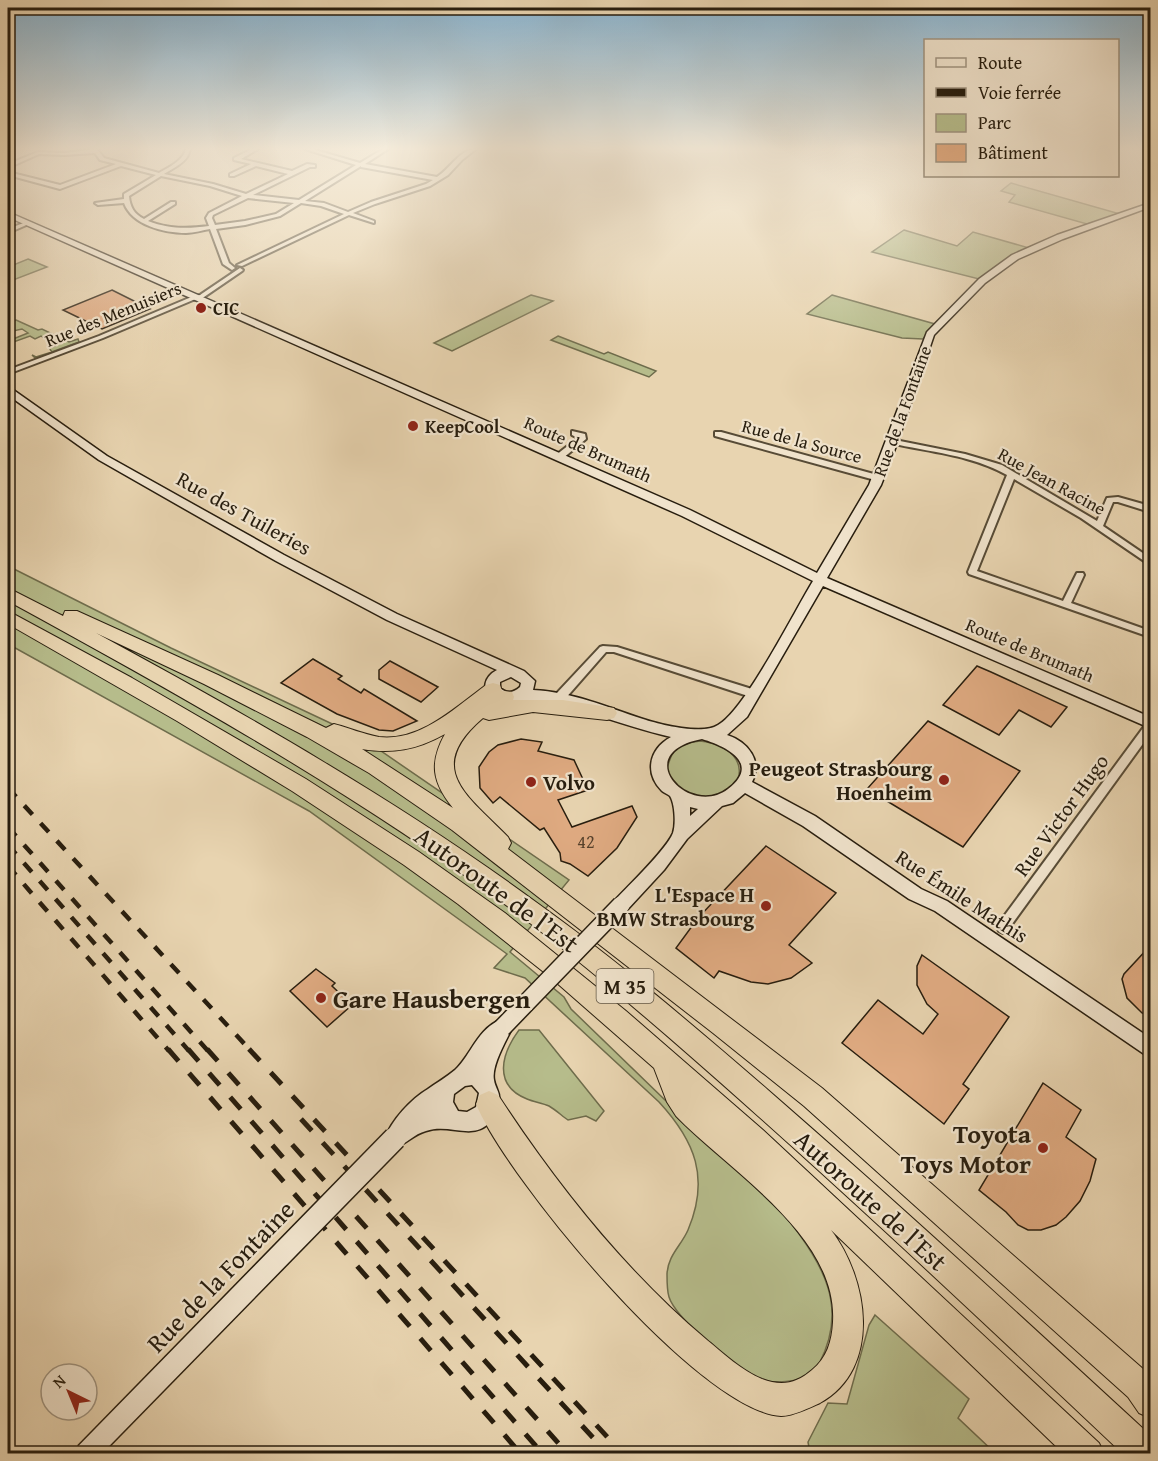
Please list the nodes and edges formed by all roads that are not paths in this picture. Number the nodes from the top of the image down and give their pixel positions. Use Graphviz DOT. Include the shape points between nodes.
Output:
graph roads {
  1 [pos="15,217"];
  2 [pos="138,217"];
  3 [pos="151,217"];
  4 [pos="210,217"];
  5 [pos="270,217"];
  6 [pos="342,217"];
  7 [pos="358,217"];
  8 [pos="1117,217"];
  9 [pos="145,221"];
  10 [pos="372,222"];
  11 [pos="28,223"];
  12 [pos="212,228"];
  13 [pos="8,231"];
  14 [pos="238,267"];
  15 [pos="196,298"];
  16 [pos="8,372"];
  17 [pos="8,391"];
  18 [pos="575,433"];
  19 [pos="718,434"];
  20 [pos="893,441"];
  21 [pos="559,457"];
  22 [pos="1012,474"];
  23 [pos="878,478"];
  24 [pos="1150,509"];
  25 [pos="1099,526"];
  26 [pos="1150,562"];
  27 [pos="1080,575"];
  28 [pos="819,579"];
  29 [pos="8,594"];
  30 [pos="1066,605"];
  31 [pos="36,609"];
  32 [pos="8,617"];
  33 [pos="1150,634"];
  34 [pos="471,654"];
  35 [pos="509,672"];
  36 [pos="528,681"];
  37 [pos="503,691"];
  38 [pos="751,693"];
  39 [pos="555,696"];
  40 [pos="247,698"];
  41 [pos="607,713"];
  42 [pos="742,713"];
  43 [pos="1150,725"];
  44 [pos="646,726"];
  45 [pos="458,730"];
  46 [pos="707,734"];
  47 [pos="686,735"];
  48 [pos="741,751"];
  49 [pos="662,752"];
  50 [pos="745,786"];
  51 [pos="677,794"];
  52 [pos="716,802"];
  53 [pos="681,834"];
  54 [pos="551,894"];
  55 [pos="1003,927"];
  56 [pos="502,1028"];
  57 [pos="1150,1049"];
  58 [pos="663,1058"];
  59 [pos="462,1076"];
  60 [pos="445,1090"];
  61 [pos="486,1092"];
  62 [pos="448,1117"];
  63 [pos="395,1138"];
  64 [pos="1147,1394"];
  65 [pos="86,1454"];
  66 [pos="1088,1454"];
  67 [pos="1146,1454"];
  1 -- 11 [label="street, Route de Brumath"];
  2 -- 9 [label="street"];
  3 -- 9 [label="street"];
  4 -- 12 [label="street"];
  5 -- 12 [label="street"];
  6 -- 14 [label="street, Rue des Menuisiers"];
  7 -- 10 [label="street"];
  8 -- 20 [label="street, Rue de la Fontaine" via="1030,249 982,281 930,334"];
  9 -- 12 [label="street" via="174,230"];
  11 -- 13 [label="street"];
  11 -- 15 [label="street, Route de Brumath"];
  12 -- 14 [label="street" via="226,264"];
  14 -- 15 [label="street, Rue des Menuisiers" via="226,280"];
  15 -- 16 [label="street, Rue des Menuisiers"];
  15 -- 21 [label="street, Route de Brumath"];
  17 -- 34 [label="street, Rue des Tuileries" via="103,458 280,558"];
  18 -- 21 [label="street" via="582,439"];
  19 -- 23 [label="street, Rue de la Source"];
  20 -- 22 [label="street, Rue Jean Racine" via="974,458"];
  20 -- 23 [label="street, Rue de la Fontaine"];
  21 -- 28 [label="street, Route de Brumath" via="716,527"];
  22 -- 25 [label="street, Rue Jean Racine"];
  22 -- 30 [label="street" via="972,572"];
  23 -- 28 [label="street, Rue de la Fontaine"];
  24 -- 25 [label="street" via="1110,500"];
  25 -- 26 [label="street, Rue Jean Racine"];
  27 -- 30 [label="street"];
  28 -- 38 [label="street, Rue de la Fontaine"];
  28 -- 43 [label="street, Route de Brumath"];
  29 -- 31 [label="highway, Autoroute de l’Est / M 35"];
  30 -- 33 [label="street"];
  31 -- 40 [label="highway" via="62,611"];
  31 -- 67 [label="highway, Autoroute de l’Est / M 35" via="290,749 425,835 533,912 778,1116"];
  32 -- 58 [label="highway, Autoroute de l’Est / M 35" via="336,806 516,935"];
  34 -- 35 [label="street, Rue des Tuileries"];
  34 -- 37 [label="street, Rue des Tuileries"];
  35 -- 36 [label="street, Rue des Tuileries" via="519,673"];
  35 -- 37 [label="street" via="500,674"];
  36 -- 37 [label="street" via="527,689"];
  36 -- 39 [label="street, Rue des Tuileries"];
  37 -- 39 [label="street, Rue des Tuileries"];
  37 -- 40 [label="highway" via="428,735 388,747 355,740 265,700"];
  37 -- 45 [label="highway"];
  38 -- 39 [label="street" via="614,649 603,649"];
  38 -- 42 [label="street, Rue de la Fontaine"];
  39 -- 41 [label="street, Rue des Tuileries"];
  40 -- 54 [label="highway" via="401,783"];
  41 -- 44 [label="street, Rue des Tuileries"];
  41 -- 45 [label="highway" via="522,705 483,715"];
  42 -- 46 [label="street, Rue de la Fontaine" via="722,731"];
  42 -- 48 [label="street, Rue de la Fontaine"];
  43 -- 55 [label="street, Rue Victor Hugo"];
  44 -- 47 [label="street, Rue des Tuileries"];
  44 -- 49 [label="street"];
  45 -- 54 [label="highway" via="444,760 448,785"];
  46 -- 47 [label="street, Rue de la Fontaine"];
  46 -- 48 [label="street, Rue de la Fontaine" via="729,740"];
  47 -- 49 [label="street" via="672,741"];
  48 -- 50 [label="street, Rue de la Fontaine" via="748,764"];
  49 -- 51 [label="street" via="661,776"];
  50 -- 52 [label="street, Rue de la Fontaine" via="735,796"];
  50 -- 57 [label="street, Rue Émile Mathis" via="808,821 915,894 941,906"];
  51 -- 52 [label="street" via="693,801"];
  51 -- 53 [label="street" via="682,807"];
  52 -- 53 [label="street, Rue de la Fontaine"];
  53 -- 56 [label="street, Rue de la Fontaine, bridge" via="658,865"];
  54 -- 64 [label="highway" via="813,1097"];
  56 -- 59 [label="street, Rue de la Fontaine" via="481,1048"];
  56 -- 61 [label="street, Rue de la Fontaine" via="490,1053"];
  58 -- 61 [label="highway" via="679,1099 799,1214 837,1267 846,1290 848,1332 842,1352 826,1379 801,1395 781,1400 764,1396 737,1383 707,1361 609,1265 528,1164"];
  58 -- 66 [label="highway, Autoroute de l’Est / M 35"];
  59 -- 60 [label="street, Rue de la Fontaine"];
  59 -- 61 [label="street" via="477,1077"];
  60 -- 62 [label="street" via="442,1104"];
  60 -- 63 [label="street, Rue de la Fontaine" via="432,1097"];
  61 -- 62 [label="street, Rue de la Fontaine" via="481,1116 469,1123"];
  62 -- 63 [label="street, Rue de la Fontaine" via="422,1121"];
  63 -- 65 [label="street, Rue de la Fontaine, bridge"];
}
